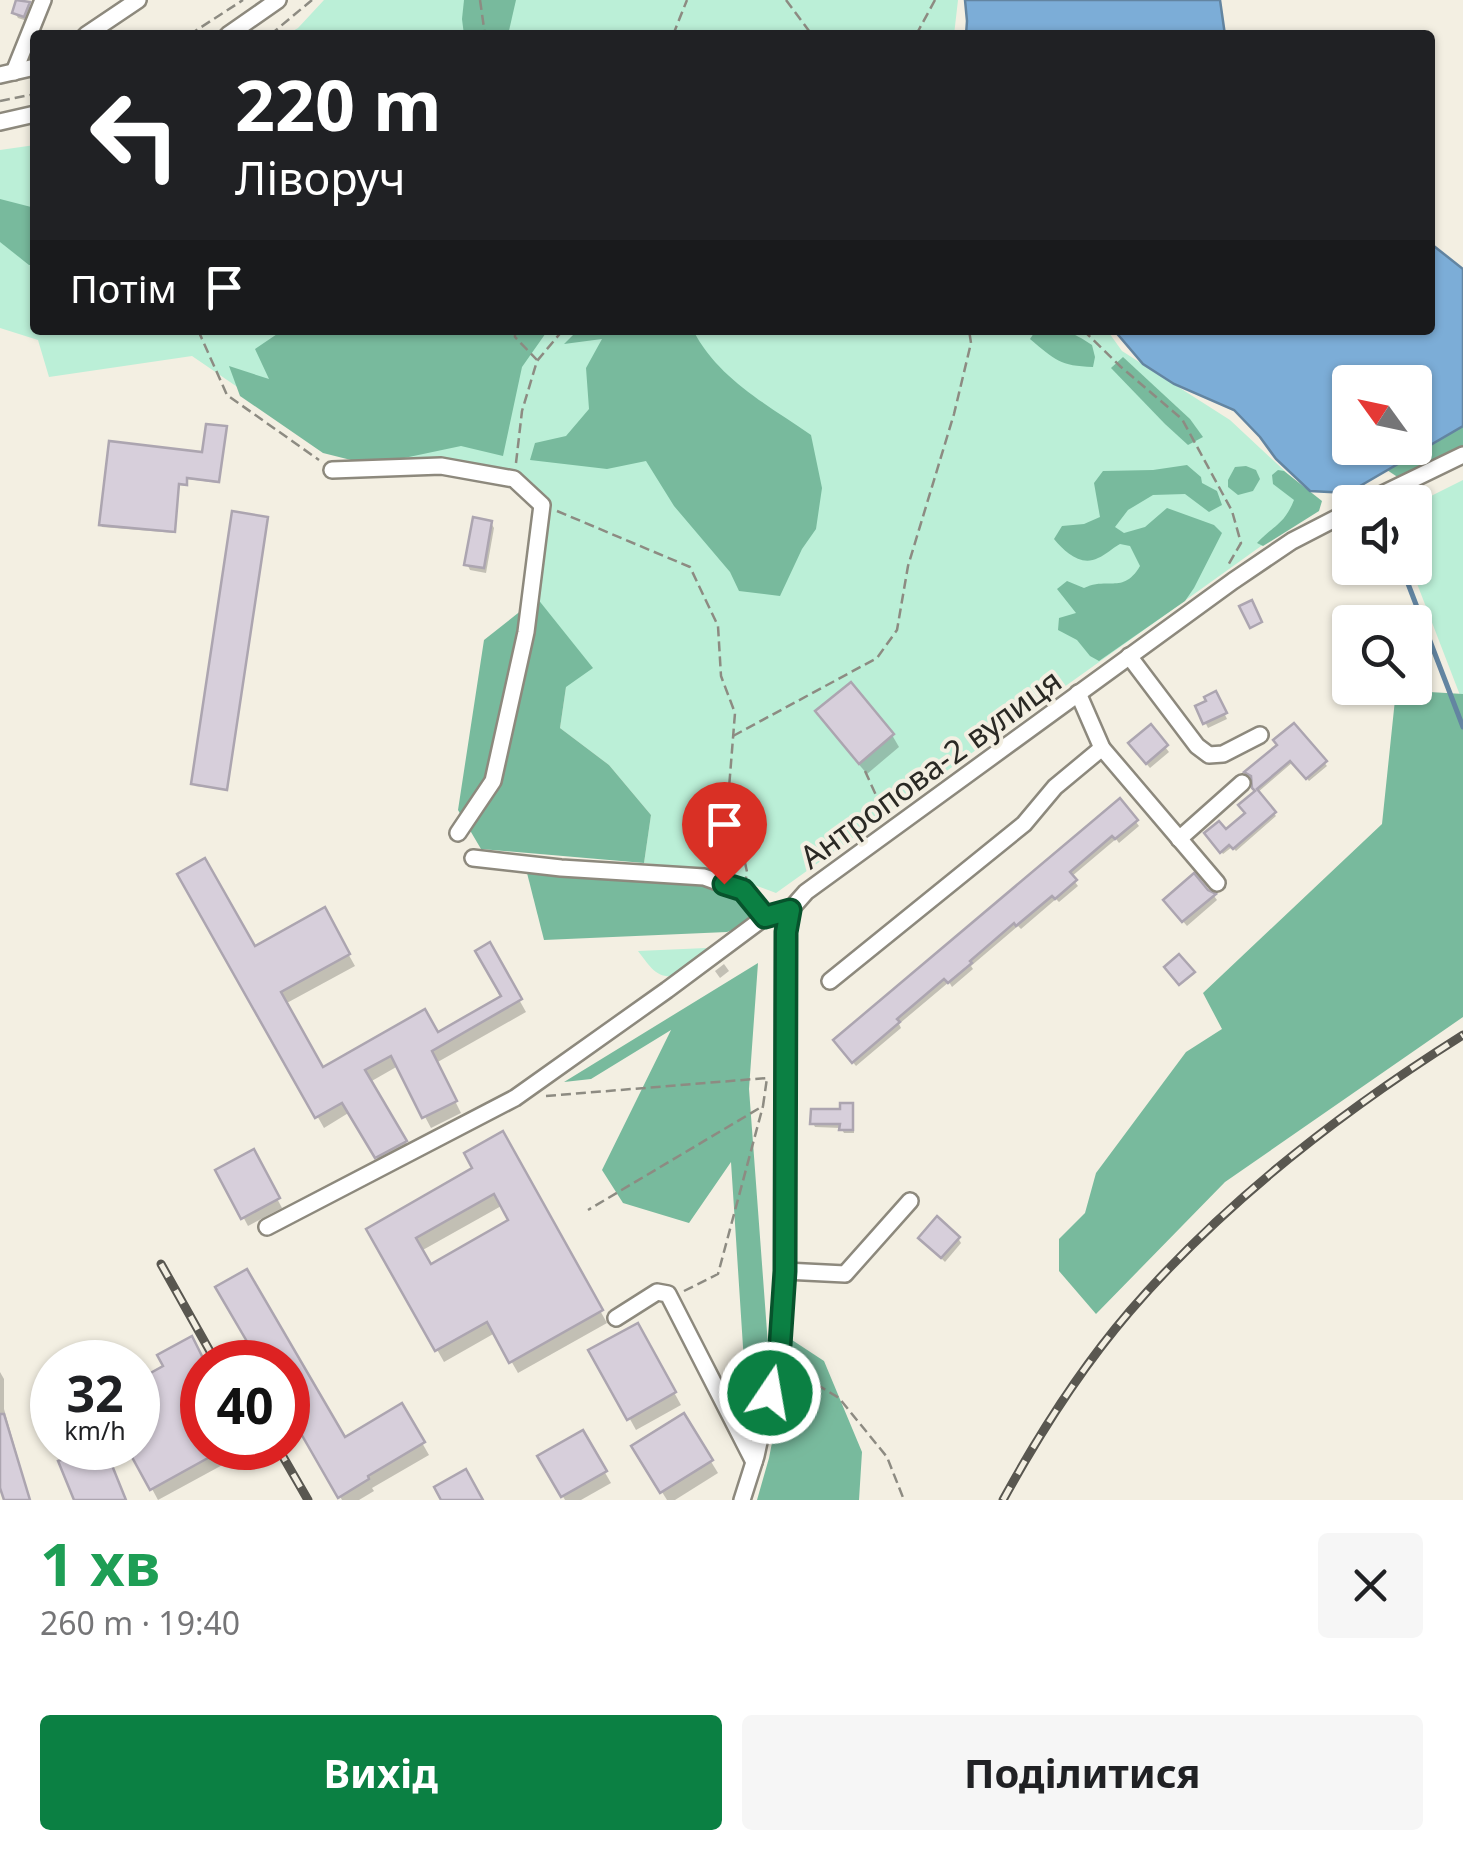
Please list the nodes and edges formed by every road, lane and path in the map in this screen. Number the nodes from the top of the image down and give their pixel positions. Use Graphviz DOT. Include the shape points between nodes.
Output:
graph roads {
  1 [pos="43,0"];
  2 [pos="115,0"];
  3 [pos="138,0"];
  4 [pos="243,0"];
  5 [pos="278,0"];
  6 [pos="312,0"];
  7 [pos="480,0"];
  8 [pos="687,0"];
  9 [pos="786,0"];
  10 [pos="935,0"];
  11 [pos="91,30"];
  12 [pos="94,30"];
  13 [pos="197,30"];
  14 [pos="235,30"];
  15 [pos="276,30"];
  16 [pos="484,30"];
  17 [pos="675,30"];
  18 [pos="808,30"];
  19 [pos="919,30"];
  20 [pos="7,74"];
  21 [pos="30,95"];
  22 [pos="0,102"];
  23 [pos="30,115"];
  24 [pos="0,122"];
  25 [pos="200,335"];
  26 [pos="516,335"];
  27 [pos="559,335"];
  28 [pos="969,335"];
  29 [pos="1088,335"];
  30 [pos="538,361"];
  31 [pos="1463,455"];
  32 [pos="332,470"];
  33 [pos="514,480"];
  34 [pos="1400,485"];
  35 [pos="542,504"];
  36 [pos="1332,520"];
  37 [pos="1233,581"];
  38 [pos="1129,656"];
  39 [pos="1078,694"];
  40 [pos="1260,735"];
  41 [pos="733,736"];
  42 [pos="1102,748"];
  43 [pos="865,772"];
  44 [pos="1242,783"];
  45 [pos="458,834"];
  46 [pos="1180,839"];
  47 [pos="878,840"];
  48 [pos="474,858"];
  49 [pos="1217,883"];
  50 [pos="743,890"];
  51 [pos="790,910"];
  52 [pos="765,917"];
  53 [pos="830,981"];
  54 [pos="515,1098"];
  55 [pos="763,1106"];
  56 [pos="910,1201"];
  57 [pos="588,1210"];
  58 [pos="267,1226"];
  59 [pos="785,1271"];
  60 [pos="670,1298"];
  61 [pos="616,1318"];
  62 [pos="776,1361"];
  63 [pos="754,1462"];
  64 [pos="742,1500"];
  65 [pos="904,1500"];
  1 -- 20 [label="street"];
  2 -- 11 [label="street"];
  3 -- 12 [label="street"];
  4 -- 13 [label="path"];
  5 -- 14 [label="street"];
  6 -- 15 [label="path"];
  7 -- 16 [label="path"];
  8 -- 17 [label="path"];
  9 -- 18 [label="path"];
  10 -- 19 [label="path"];
  21 -- 22 [label="path"];
  23 -- 24 [label="street"];
  25 -- 32 [label="path" via="228,395"];
  26 -- 30 [label="path"];
  27 -- 30 [label="path"];
  28 -- 41 [label="path" via="896,630 877,658"];
  29 -- 37 [label="path" via="1182,419 1232,511 1241,543 1226,567"];
  30 -- 33 [label="path" via="522,411"];
  31 -- 34 [label="street"];
  32 -- 33 [label="street" via="441,466"];
  33 -- 35 [label="street"];
  35 -- 41 [label="path" via="690,567 718,626"];
  35 -- 45 [label="street" via="526,632 493,781"];
  36 -- 37 [label="street, Антропова-2 вулиця"];
  37 -- 38 [label="street, Антропова-2 вулиця"];
  38 -- 39 [label="street, Антропова-2 вулиця"];
  38 -- 40 [label="street" via="1208,755"];
  39 -- 42 [label="street"];
  39 -- 47 [label="street, Антропова-2 вулиця"];
  41 -- 50 [label="path" via="729,788 747,872"];
  42 -- 46 [label="street"];
  42 -- 53 [label="street" via="1024,824"];
  43 -- 47 [label="path" via="880,804"];
  44 -- 46 [label="street"];
  46 -- 49 [label="street"];
  47 -- 51 [label="street, Антропова-2 вулиця"];
  48 -- 50 [label="street" via="704,877"];
  50 -- 52 [label="street"];
  51 -- 52 [label="street"];
  51 -- 59 [label="street, Антропова-2 вулиця"];
  52 -- 54 [label="street"];
  54 -- 55 [label="path" via="767,1078"];
  54 -- 58 [label="street"];
  55 -- 57 [label="path"];
  55 -- 60 [label="path" via="718,1274"];
  56 -- 59 [label="street" via="846,1274"];
  59 -- 62 [label="street, Антропова-2 вулиця"];
  60 -- 61 [label="street" via="657,1292"];
  60 -- 63 [label="street"];
  62 -- 63 [label="street, Антропова-2 вулиця"];
  62 -- 65 [label="path" via="839,1398 887,1457"];
  63 -- 64 [label="street, Антропова-2 вулиця"];
}
